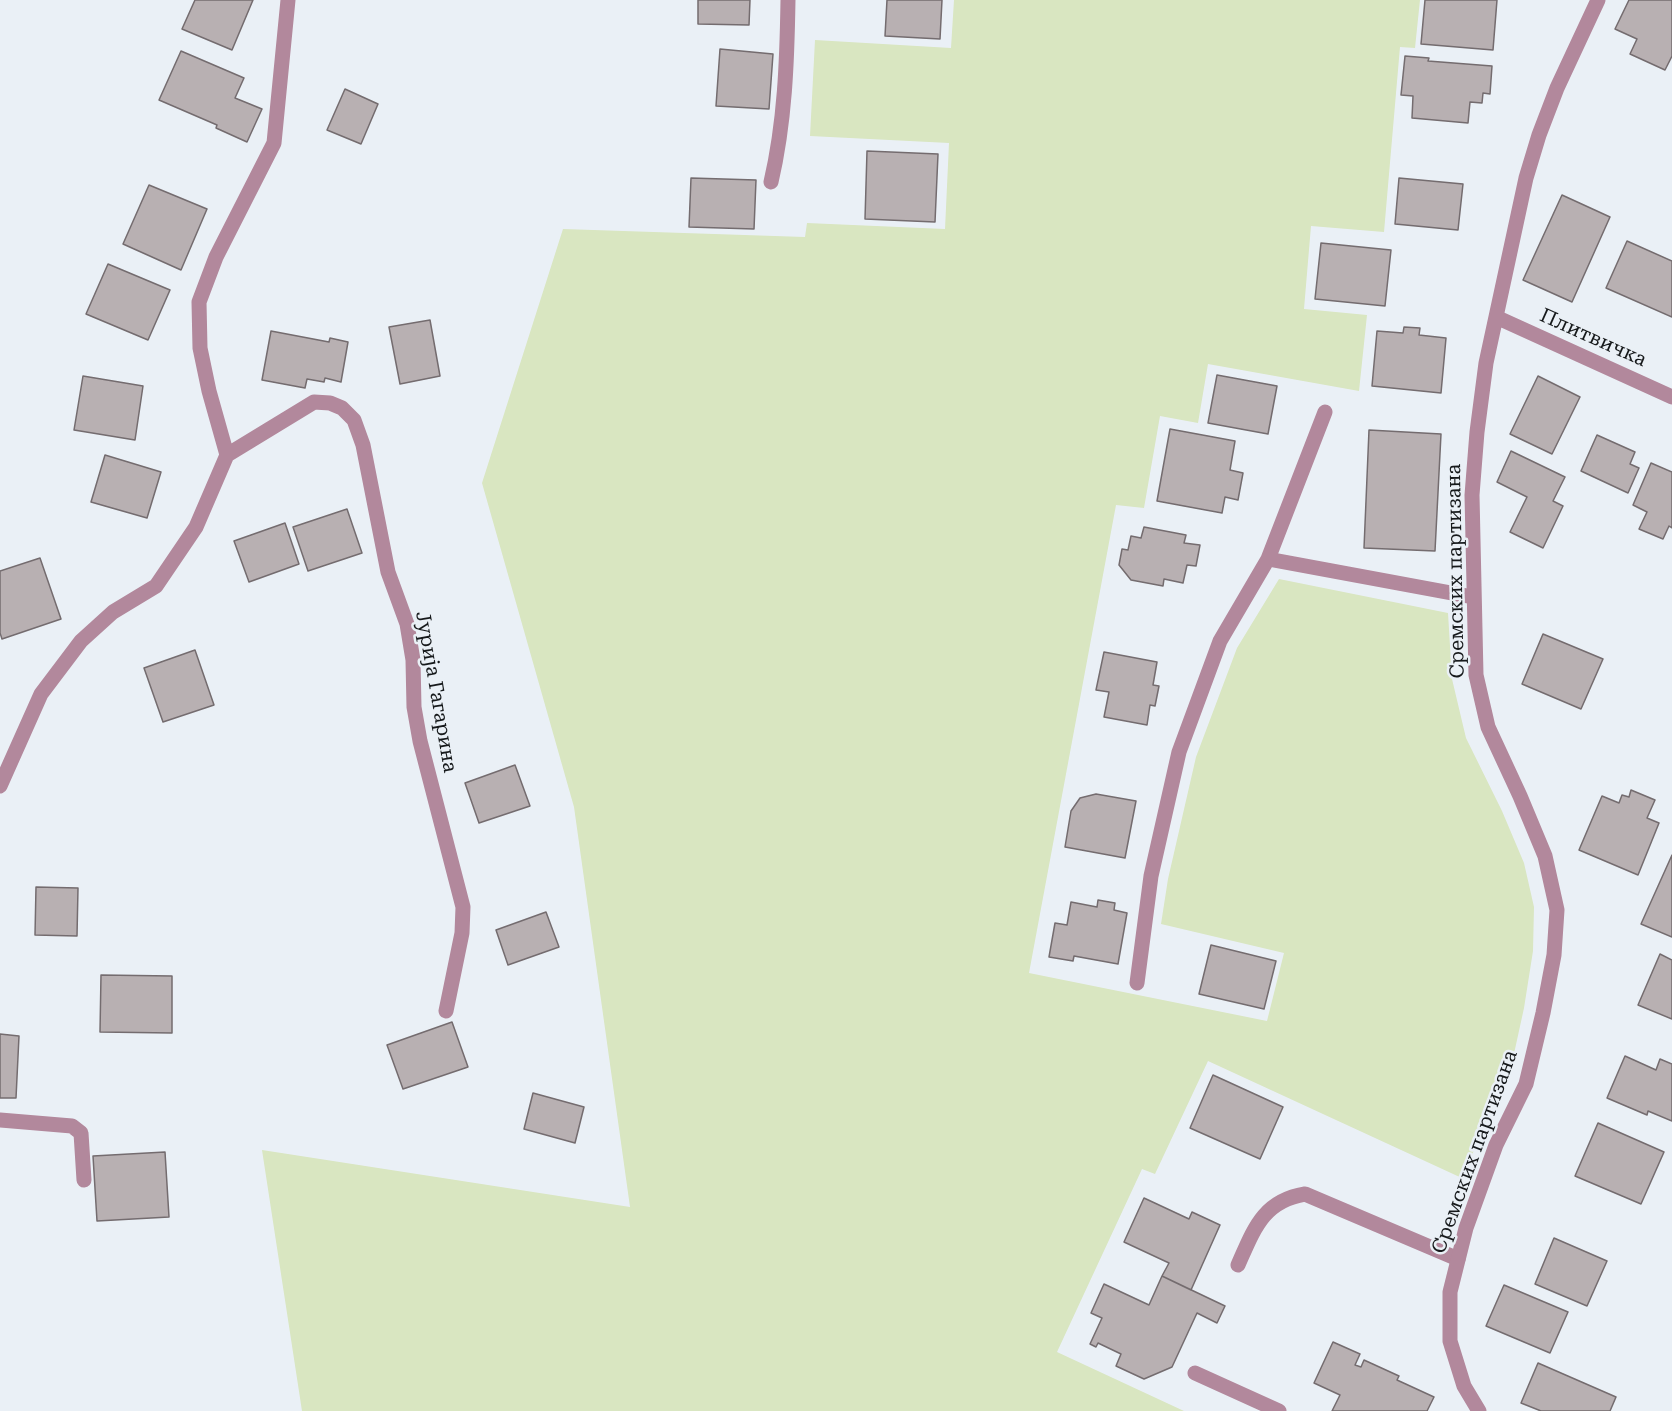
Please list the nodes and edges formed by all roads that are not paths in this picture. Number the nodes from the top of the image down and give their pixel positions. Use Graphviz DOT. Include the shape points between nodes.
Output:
graph roads {
  1 [pos="288,0"];
  2 [pos="788,0"];
  3 [pos="1598,0"];
  4 [pos="771,182"];
  5 [pos="1496,317"];
  6 [pos="1672,397"];
  7 [pos="1325,412"];
  8 [pos="226,455"];
  9 [pos="1268,559"];
  10 [pos="1473,597"];
  11 [pos="0,786"];
  12 [pos="1137,984"];
  13 [pos="446,1011"];
  14 [pos="0,1120"];
  15 [pos="84,1180"];
  16 [pos="1458,1258"];
  17 [pos="1238,1264"];
  18 [pos="1195,1374"];
  19 [pos="1279,1411"];
  20 [pos="1479,1411"];
  1 -- 8 [label="street" via="274,143 216,258 199,302 200,348"];
  2 -- 4 [label="street" via="784,104"];
  3 -- 5 [label="street, Сремских партизана" via="1539,135"];
  5 -- 6 [label="street, Плитвичка"];
  5 -- 10 [label="street, Сремских партизана" via="1477,432 1472,495"];
  7 -- 9 [label="street"];
  8 -- 11 [label="street" via="196,527 156,586 113,612 81,641 41,694"];
  8 -- 13 [label="street, Јурија Гагарина" via="314,402 342,408 354,420 363,445 388,572 407,624 420,741 463,907 462,933"];
  9 -- 10 [label="street"];
  9 -- 12 [label="street" via="1220,641 1179,752 1151,876"];
  10 -- 16 [label="street, Сремских партизана" via="1476,675 1488,727 1545,856 1557,910 1554,955 1526,1084 1496,1144"];
  14 -- 15 [label="street" via="72,1126 81,1133"];
  16 -- 17 [label="street" via="1305,1194 1274,1204 1257,1224"];
  16 -- 20 [label="street, Сремских партизана" via="1450,1292 1450,1341 1464,1386"];
  18 -- 19 [label="street"];
}
